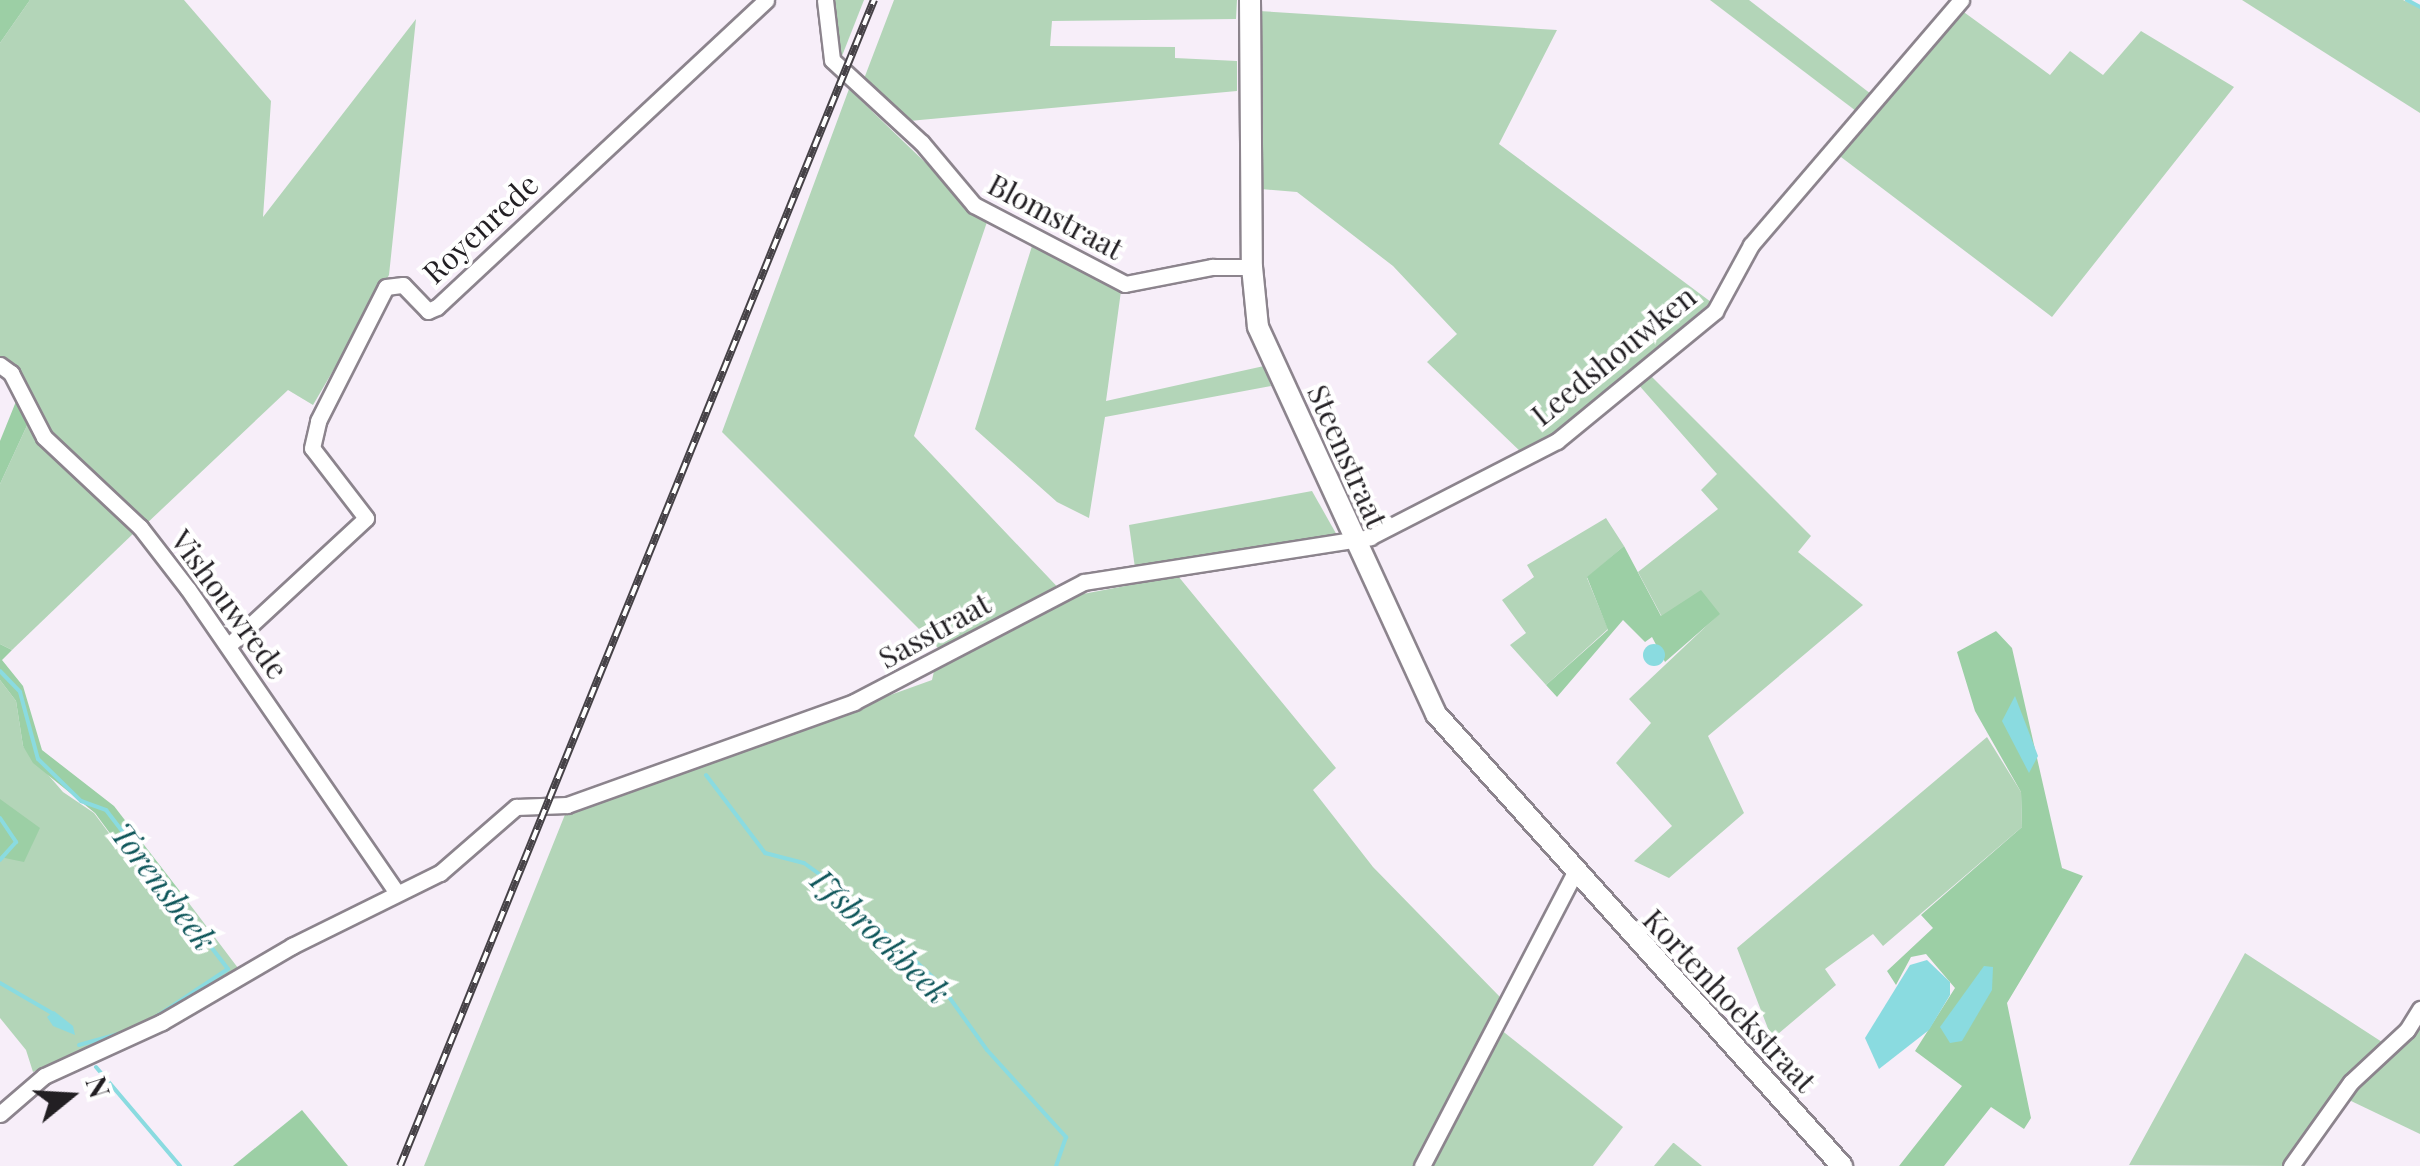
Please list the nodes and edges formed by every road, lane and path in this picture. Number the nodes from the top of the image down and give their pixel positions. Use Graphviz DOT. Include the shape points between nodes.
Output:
graph roads {
  1 [pos="766,0"];
  2 [pos="825,0"];
  3 [pos="1250,0"];
  4 [pos="1961,0"];
  5 [pos="1252,267"];
  6 [pos="0,365"];
  7 [pos="1354,542"];
  8 [pos="228,646"];
  9 [pos="1574,874"];
  10 [pos="397,894"];
  11 [pos="2420,1009"];
  12 [pos="0,1114"];
  13 [pos="1422,1166"];
  14 [pos="1842,1166"];
  15 [pos="2291,1166"];
  1 -- 8 [label="street, Royenrede" via="437,307 428,310 402,285 386,288 318,421 312,448 366,518"];
  2 -- 5 [label="street, Blomstraat" via="832,60 922,142 974,205 1125,284 1212,267"];
  3 -- 5 [label="street, Steenstraat"];
  4 -- 7 [label="street, Leedshouwken" via="1752,245 1716,310 1557,441"];
  5 -- 7 [label="street, Steenstraat" via="1258,327"];
  6 -- 8 [label="street, Vishouwrede" via="44,437 140,527"];
  7 -- 9 [label="street, Steenstraat" via="1436,714"];
  7 -- 10 [label="street, Sasstraat" via="1084,582 854,702 567,805 508,811 440,874"];
  8 -- 10 [label="street, Vishouwrede"];
  9 -- 13 [label="street"];
  9 -- 14 [label="street, Kortenhoekstraat"];
  10 -- 12 [label="street" via="44,1076"];
  11 -- 15 [label="street" via="2351,1082"];
}
